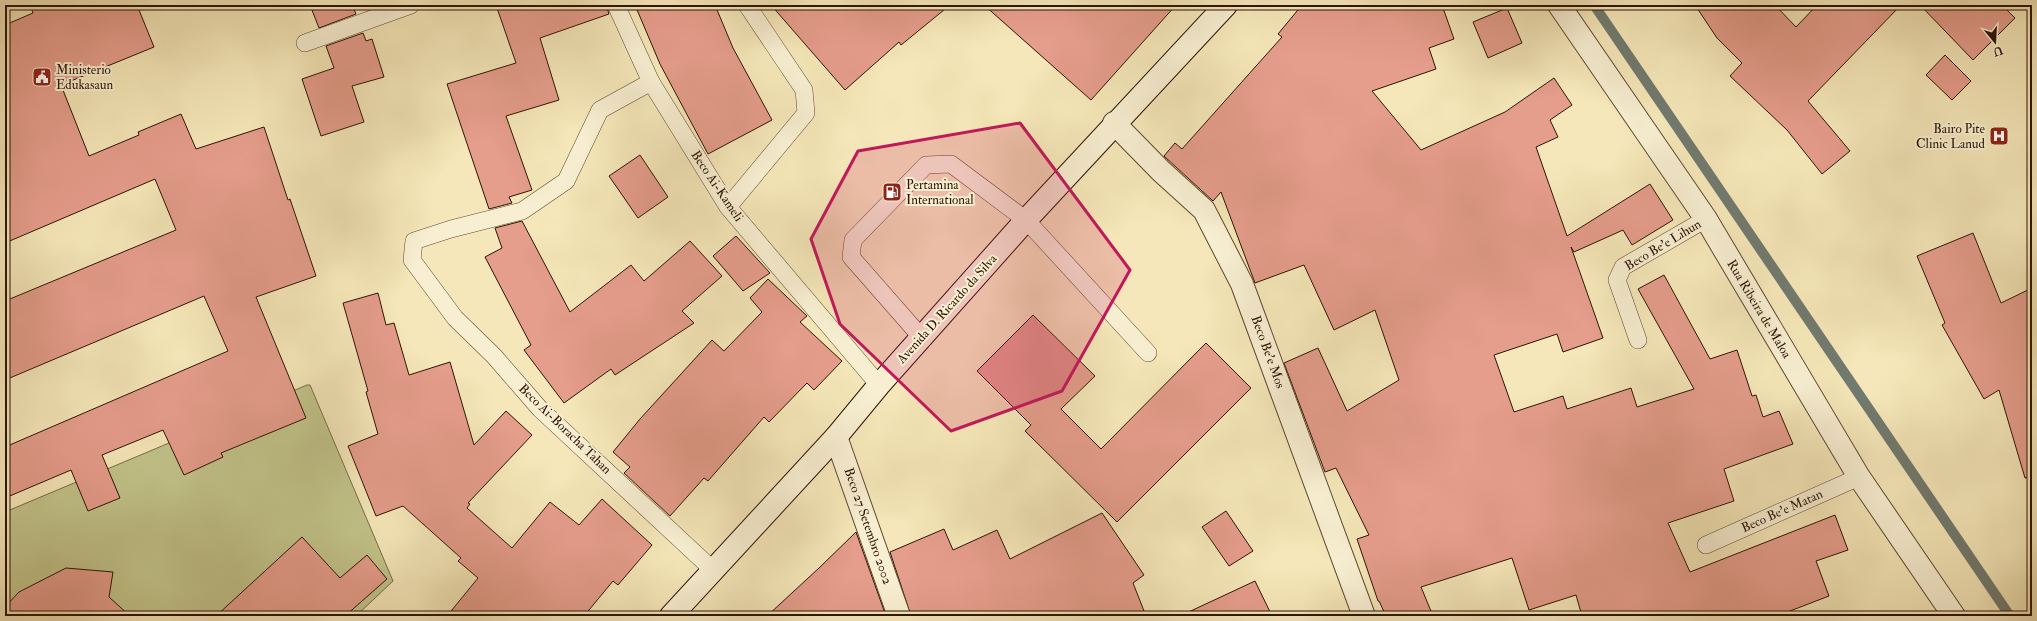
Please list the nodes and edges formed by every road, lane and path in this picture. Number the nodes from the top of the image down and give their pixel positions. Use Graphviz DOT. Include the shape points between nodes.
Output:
graph roads {
  1 [pos="411,5"];
  2 [pos="616,5"];
  3 [pos="747,5"];
  4 [pos="1226,5"];
  5 [pos="1559,5"];
  6 [pos="305,43"];
  7 [pos="651,82"];
  8 [pos="1114,123"];
  9 [pos="728,207"];
  10 [pos="1706,219"];
  11 [pos="1026,220"];
  12 [pos="922,338"];
  13 [pos="1638,340"];
  14 [pos="1148,353"];
  15 [pos="879,385"];
  16 [pos="836,437"];
  17 [pos="1859,477"];
  18 [pos="1706,545"];
  19 [pos="713,570"];
  20 [pos="671,616"];
  21 [pos="899,616"];
  22 [pos="1364,616"];
  23 [pos="1952,616"];
  1 -- 6 [label="lane"];
  2 -- 7 [label="lane, Beco Ai-Kameli"];
  3 -- 9 [label="lane" via="804,90 806,113"];
  4 -- 8 [label="street, Avenida D. Ricardo da Silva"];
  5 -- 10 [label="street, Rua Ribeira de Maloa"];
  7 -- 9 [label="lane, Beco Ai-Kameli"];
  7 -- 19 [label="lane, Beco Ai-Boracha Tahan" via="600,110 566,181 522,211 414,241 412,260 454,318 494,356 540,409"];
  8 -- 11 [label="street, Avenida D. Ricardo da Silva"];
  8 -- 22 [label="street, Beco Be'e Mos" via="1204,210 1242,284"];
  9 -- 15 [label="lane, Beco Ai-Kameli"];
  10 -- 13 [label="lane, Beco Be'e Lihun" via="1623,267 1617,280"];
  10 -- 17 [label="street, Rua Ribeira de Maloa"];
  11 -- 12 [label="street, Avenida D. Ricardo da Silva"];
  11 -- 12 [label="lane" via="951,164 926,165 853,240 851,257"];
  11 -- 14 [label="lane"];
  12 -- 15 [label="street, Avenida D. Ricardo da Silva"];
  15 -- 16 [label="street, Avenida D. Ricardo da Silva"];
  16 -- 19 [label="street, Avenida D. Ricardo da Silva"];
  16 -- 21 [label="street, Beco 27 Setembro 2002"];
  17 -- 18 [label="lane, Beco Be'e Matan"];
  17 -- 23 [label="street, Rua Ribeira de Maloa"];
  19 -- 20 [label="street, Avenida D. Ricardo da Silva"];
}
